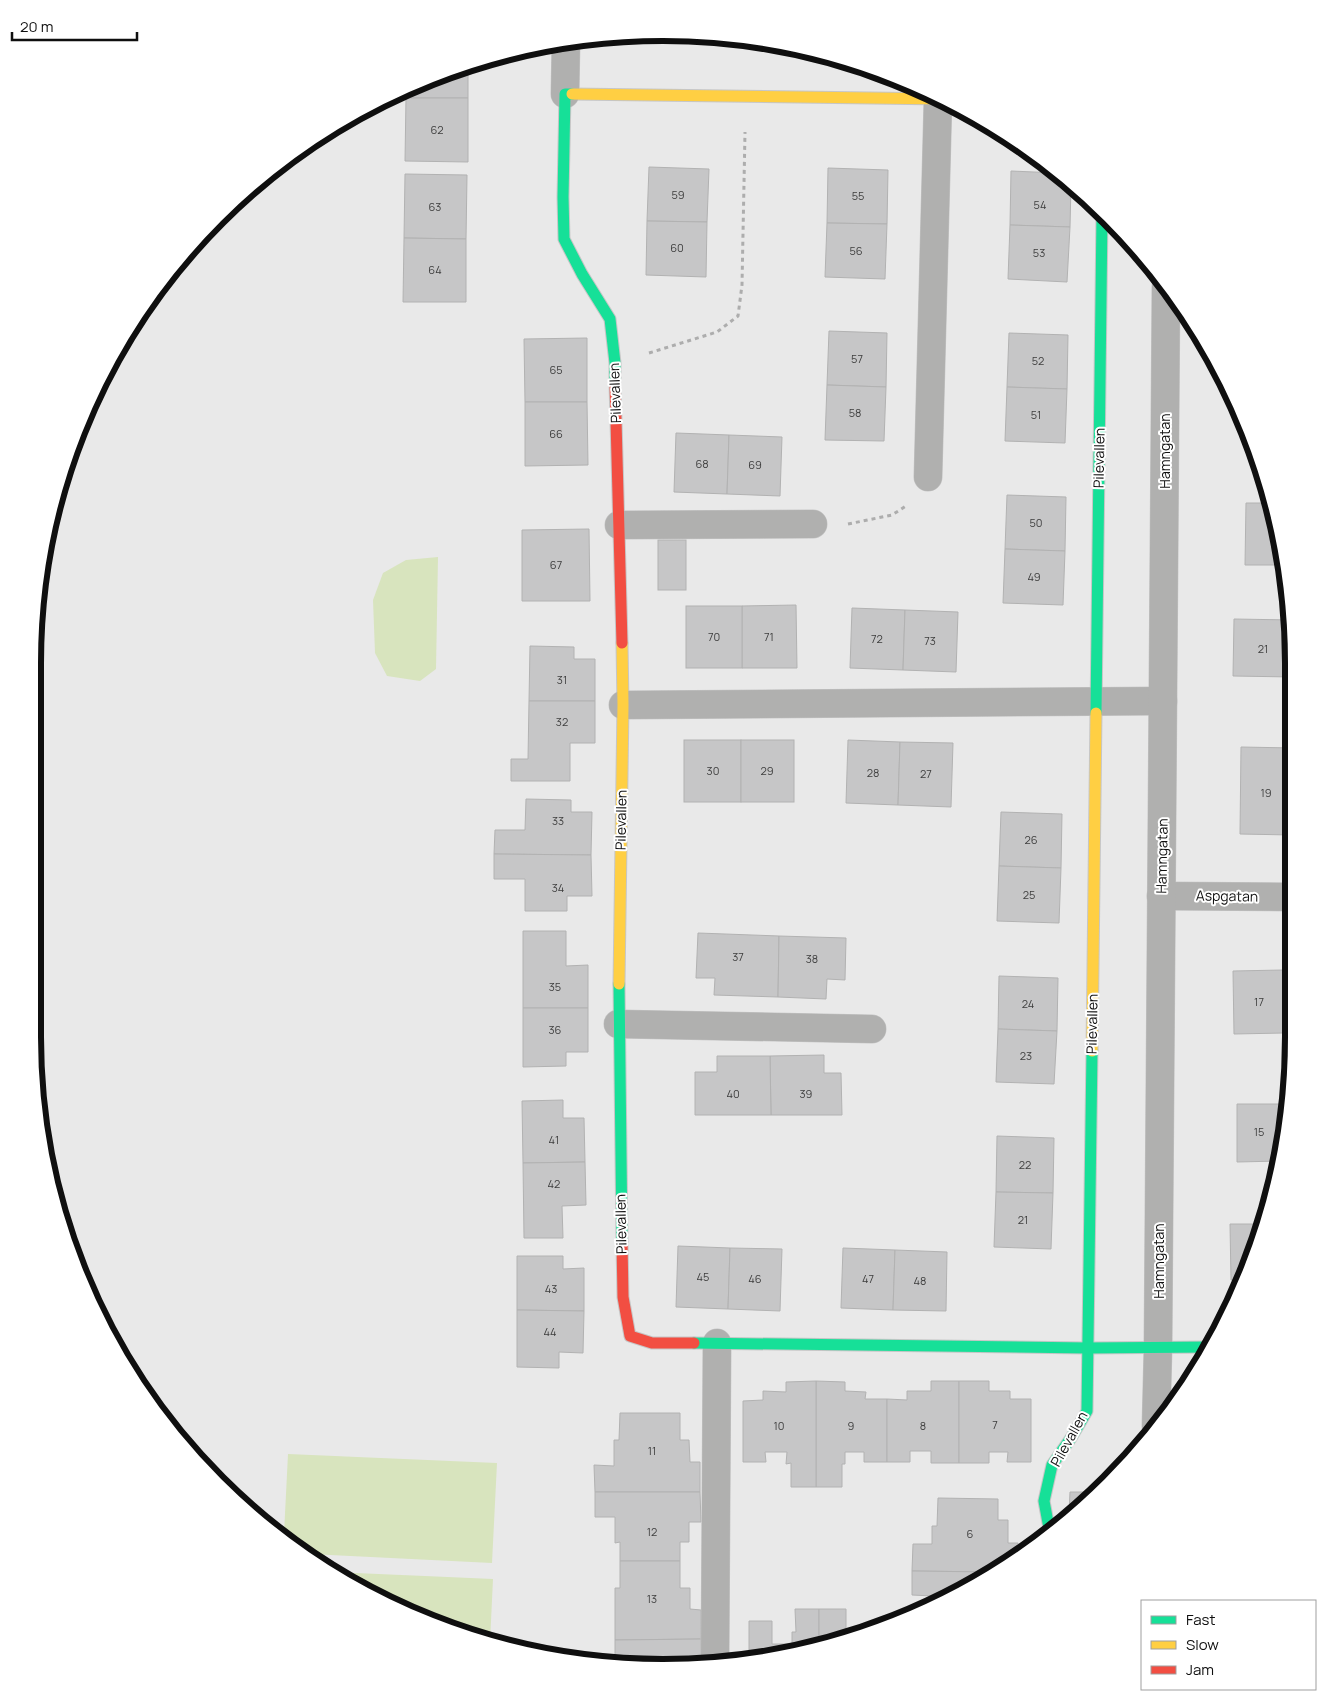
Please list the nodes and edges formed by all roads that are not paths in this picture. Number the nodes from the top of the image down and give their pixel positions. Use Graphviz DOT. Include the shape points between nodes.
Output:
graph roads {
  1 [pos="566,49"];
  2 [pos="904,91"];
  3 [pos="565,94"];
  4 [pos="941,107"];
  5 [pos="1102,222"];
  6 [pos="1166,299"];
  7 [pos="928,477"];
  8 [pos="813,524"];
  9 [pos="619,525"];
  10 [pos="1096,701"];
  11 [pos="1163,701"];
  12 [pos="623,705"];
  13 [pos="1161,896"];
  14 [pos="1285,897"];
  15 [pos="618,1024"];
  16 [pos="872,1029"];
  17 [pos="717,1343"];
  18 [pos="1201,1347"];
  19 [pos="1087,1348"];
  20 [pos="1158,1348"];
  21 [pos="1156,1415"];
  22 [pos="1049,1524"];
  23 [pos="715,1656"];
  1 -- 3 [label="street, Pilevallen"];
  2 -- 3 [label="street" via="745,96"];
  3 -- 9 [label="street, Pilevallen" via="564,239 610,319 615,363"];
  4 -- 7 [label="street"];
  5 -- 10 [label="street, Pilevallen"];
  6 -- 11 [label="street, Hamngatan"];
  8 -- 9 [label="street"];
  9 -- 12 [label="street, Pilevallen"];
  10 -- 11 [label="street"];
  10 -- 12 [label="street"];
  10 -- 19 [label="street, Pilevallen"];
  11 -- 13 [label="street, Hamngatan"];
  12 -- 15 [label="street, Pilevallen"];
  13 -- 14 [label="street, Aspgatan"];
  13 -- 20 [label="street, Hamngatan"];
  15 -- 16 [label="street"];
  15 -- 17 [label="street, Pilevallen" via="622,1297 630,1336 652,1343"];
  17 -- 19 [label="street, Pilevallen"];
  17 -- 23 [label="street"];
  18 -- 20 [label="street, Pilevallen"];
  19 -- 20 [label="street, Pilevallen"];
  19 -- 22 [label="street, Pilevallen" via="1086,1411 1072,1438 1052,1465 1044,1501"];
  20 -- 21 [label="street, Hamngatan"];
}
